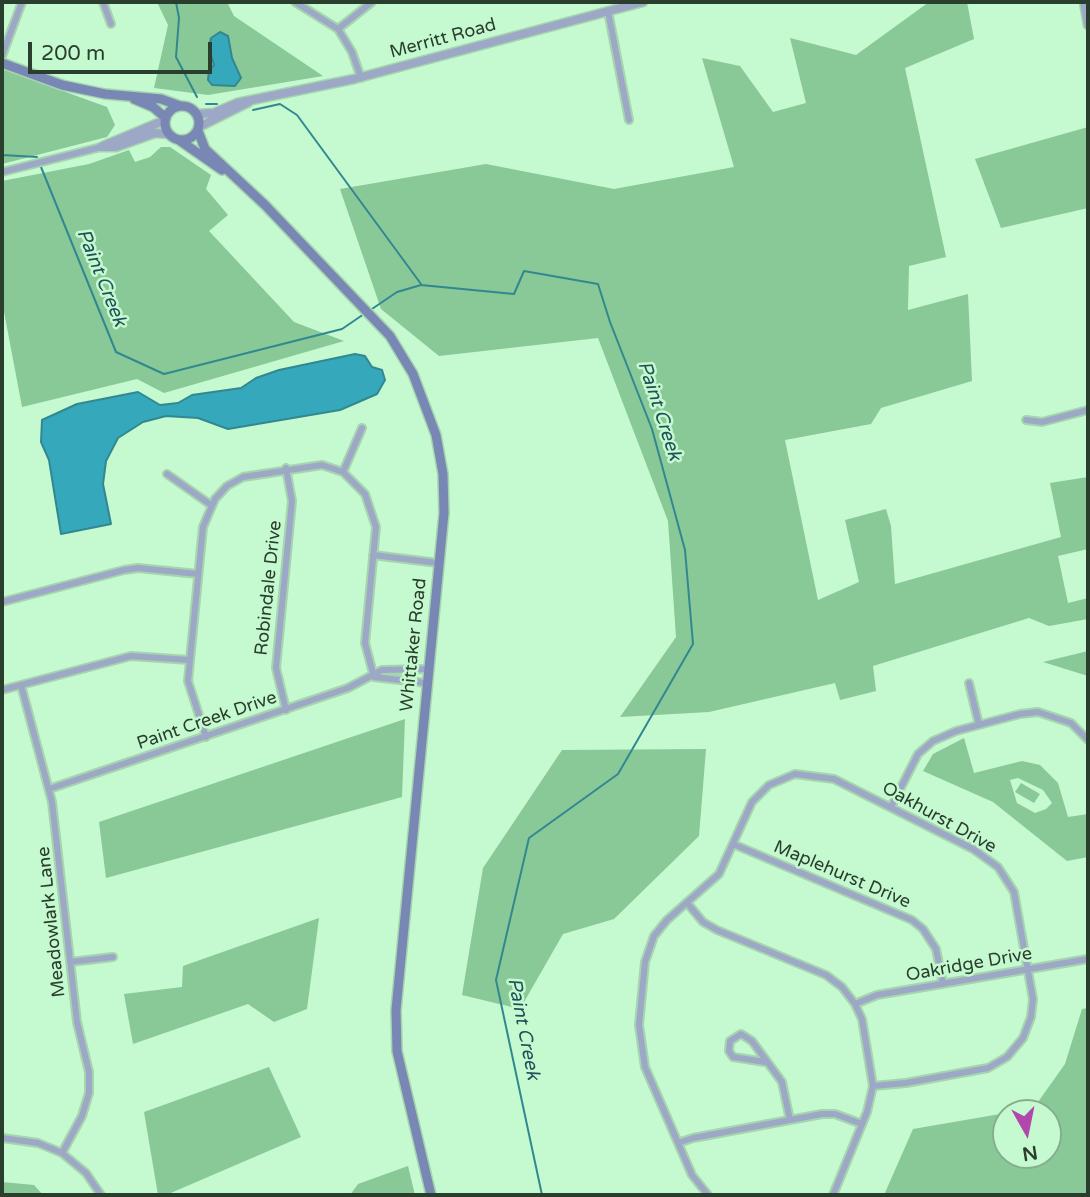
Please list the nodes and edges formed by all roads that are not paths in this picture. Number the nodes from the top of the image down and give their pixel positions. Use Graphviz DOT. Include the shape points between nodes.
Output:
graph roads {
  1 [pos="22,2"];
  2 [pos="103,2"];
  3 [pos="295,2"];
  4 [pos="372,2"];
  5 [pos="643,2"];
  6 [pos="1084,2"];
  7 [pos="608,11"];
  8 [pos="111,24"];
  9 [pos="1088,24"];
  10 [pos="338,29"];
  11 [pos="2,56"];
  12 [pos="2,63"];
  13 [pos="360,78"];
  14 [pos="129,97"];
  15 [pos="249,102"];
  16 [pos="180,106"];
  17 [pos="197,114"];
  18 [pos="166,119"];
  19 [pos="629,120"];
  20 [pos="198,129"];
  21 [pos="173,136"];
  22 [pos="101,147"];
  23 [pos="2,172"];
  24 [pos="226,172"];
  25 [pos="1088,410"];
  26 [pos="1026,420"];
  27 [pos="362,428"];
  28 [pos="286,468"];
  29 [pos="342,472"];
  30 [pos="167,474"];
  31 [pos="211,505"];
  32 [pos="373,555"];
  33 [pos="438,563"];
  34 [pos="198,575"];
  35 [pos="2,602"];
  36 [pos="189,660"];
  37 [pos="428,669"];
  38 [pos="374,677"];
  39 [pos="426,683"];
  40 [pos="969,683"];
  41 [pos="21,685"];
  42 [pos="2,690"];
  43 [pos="286,710"];
  44 [pos="979,724"];
  45 [pos="206,737"];
  46 [pos="1088,740"];
  47 [pos="49,789"];
  48 [pos="891,807"];
  49 [pos="733,844"];
  50 [pos="688,904"];
  51 [pos="113,957"];
  52 [pos="1088,959"];
  53 [pos="70,962"];
  54 [pos="1028,969"];
  55 [pos="943,984"];
  56 [pos="855,1004"];
  57 [pos="765,1062"];
  58 [pos="873,1086"];
  59 [pos="790,1119"];
  60 [pos="862,1124"];
  61 [pos="2,1138"];
  62 [pos="678,1143"];
  63 [pos="62,1153"];
  64 [pos="101,1195"];
  65 [pos="431,1195"];
  66 [pos="708,1195"];
  67 [pos="833,1195"];
  1 -- 11 [label="street"];
  2 -- 8 [label="street"];
  3 -- 10 [label="street"];
  4 -- 10 [label="street"];
  5 -- 7 [label="street, Merritt Road"];
  6 -- 9 [label="street"];
  7 -- 13 [label="street, Merritt Road"];
  7 -- 19 [label="street"];
  10 -- 13 [label="street"];
  12 -- 14 [label="main road" via="61,85"];
  13 -- 15 [label="street, Merritt Road"];
  14 -- 16 [label="main road"];
  14 -- 18 [label="main road" via="153,107"];
  15 -- 17 [label="street, Merritt Road"];
  15 -- 20 [label="street, Merritt Road"];
  16 -- 17 [label="main road"];
  16 -- 18 [label="main road"];
  17 -- 20 [label="main road"];
  18 -- 21 [label="main road"];
  18 -- 22 [label="street"];
  20 -- 21 [label="main road" via="187,139"];
  20 -- 24 [label="main road, Whittaker Road" via="205,149"];
  21 -- 22 [label="street" via="155,133 116,147"];
  21 -- 24 [label="main road, Whittaker Road"];
  22 -- 23 [label="street"];
  24 -- 33 [label="main road, Whittaker Road" via="265,205 376,319 413,374 434,428 444,494"];
  25 -- 26 [label="street" via="1042,422"];
  27 -- 29 [label="street"];
  28 -- 29 [label="street" via="322,465"];
  28 -- 31 [label="street" via="236,480"];
  28 -- 43 [label="street, Robindale Drive" via="292,501 275,668"];
  29 -- 32 [label="street" via="358,484 371,505 376,527"];
  30 -- 31 [label="street"];
  31 -- 34 [label="street" via="203,527"];
  32 -- 33 [label="street"];
  32 -- 38 [label="street" via="365,643"];
  33 -- 37 [label="main road, Whittaker Road"];
  34 -- 35 [label="street" via="138,568"];
  34 -- 36 [label="street"];
  36 -- 41 [label="street" via="131,656"];
  36 -- 45 [label="street" via="189,689"];
  37 -- 38 [label="street, Paint Creek Drive" via="387,669"];
  37 -- 39 [label="main road, Whittaker Road"];
  38 -- 39 [label="street, Paint Creek Drive"];
  38 -- 43 [label="street, Paint Creek Drive"];
  39 -- 65 [label="main road, Whittaker Road" via="396,1030"];
  40 -- 44 [label="street"];
  41 -- 42 [label="street"];
  41 -- 47 [label="street, Meadowlark Lane"];
  43 -- 45 [label="street, Paint Creek Drive"];
  44 -- 46 [label="street" via="1038,712 1072,723"];
  44 -- 48 [label="street" via="926,746"];
  45 -- 47 [label="street, Paint Creek Drive"];
  47 -- 53 [label="street, Meadowlark Lane"];
  48 -- 49 [label="street, Oakhurst Drive" via="834,779 795,774 756,796"];
  48 -- 54 [label="street, Oakhurst Drive" via="998,867 1014,892"];
  49 -- 50 [label="street, Oakhurst Drive" via="719,874"];
  49 -- 55 [label="street, Maplehurst Drive" via="912,920 936,949"];
  50 -- 56 [label="street" via="717,930 826,975"];
  50 -- 62 [label="street, Oakhurst Drive" via="667,920 648,951 639,1025 647,1074"];
  51 -- 53 [label="street"];
  52 -- 54 [label="street, Oakridge Drive"];
  53 -- 63 [label="street, Meadowlark Lane" via="89,1093"];
  54 -- 55 [label="street, Oakridge Drive"];
  54 -- 58 [label="street, Oakhurst Drive" via="1031,1017 1023,1038 1007,1057 976,1071"];
  55 -- 56 [label="street, Oakridge Drive" via="877,995"];
  56 -- 58 [label="street" via="862,1019"];
  57 -- 57 [label="street" via="746,1035 738,1034 730,1041 733,1057"];
  57 -- 59 [label="street" via="782,1082"];
  58 -- 60 [label="street"];
  59 -- 60 [label="street" via="835,1114"];
  59 -- 62 [label="street"];
  60 -- 67 [label="street"];
  61 -- 63 [label="street" via="38,1143"];
  62 -- 66 [label="street, Oakhurst Drive" via="692,1175"];
  63 -- 64 [label="street" via="86,1173"];
}
